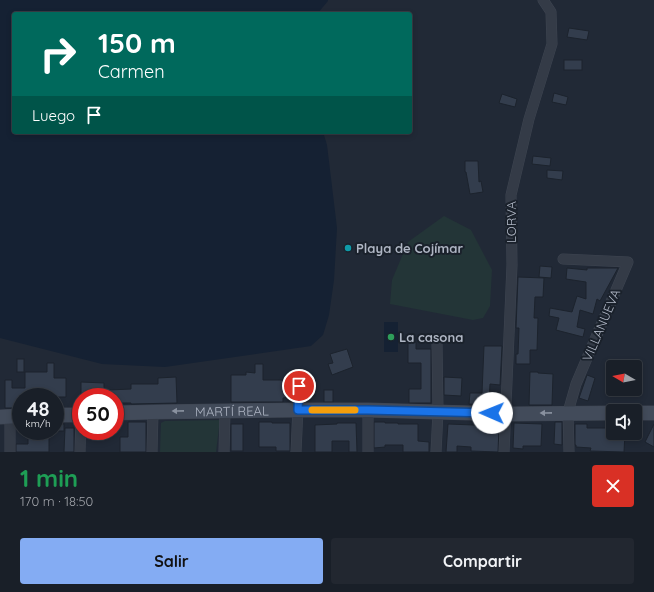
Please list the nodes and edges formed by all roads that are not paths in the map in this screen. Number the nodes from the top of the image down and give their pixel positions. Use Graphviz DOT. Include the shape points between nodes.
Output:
graph roads {
  1 [pos="543,0"];
  2 [pos="563,259"];
  3 [pos="437,340"];
  4 [pos="299,386"];
  5 [pos="298,410"];
  6 [pos="368,410"];
  7 [pos="225,411"];
  8 [pos="152,412"];
  9 [pos="438,412"];
  10 [pos="568,412"];
  11 [pos="124,413"];
  12 [pos="606,413"];
  13 [pos="642,413"];
  14 [pos="654,413"];
  15 [pos="505,414"];
  16 [pos="10,416"];
  17 [pos="80,440"];
  18 [pos="10,452"];
  19 [pos="80,452"];
  20 [pos="152,452"];
  21 [pos="224,452"];
  22 [pos="296,452"];
  23 [pos="368,452"];
  24 [pos="436,452"];
  25 [pos="504,452"];
  26 [pos="569,452"];
  1 -- 15 [label="street, LORVA" via="551,12 552,44 529,120 511,195 512,264"];
  2 -- 10 [label="street, VILLANUEVA" via="628,262 576,384"];
  3 -- 9 [label="street"];
  4 -- 5 [label="street"];
  5 -- 6 [label="main road, MARTÍ REAL"];
  5 -- 7 [label="main road, MARTÍ REAL"];
  5 -- 22 [label="street"];
  6 -- 9 [label="main road, MARTÍ REAL"];
  6 -- 23 [label="street"];
  7 -- 8 [label="main road, MARTÍ REAL, one-way"];
  7 -- 21 [label="street"];
  8 -- 11 [label="main road, MARTÍ REAL"];
  8 -- 20 [label="street"];
  9 -- 15 [label="main road, MARTÍ REAL"];
  9 -- 24 [label="street"];
  10 -- 12 [label="main road, MARTÍ REAL"];
  10 -- 15 [label="main road, MARTÍ REAL, one-way"];
  10 -- 26 [label="street, VILLANUEVA"];
  13 -- 14 [label="main road"];
  15 -- 25 [label="street, LORVA"];
  16 -- 18 [label="street"];
  17 -- 19 [label="street"];
}
